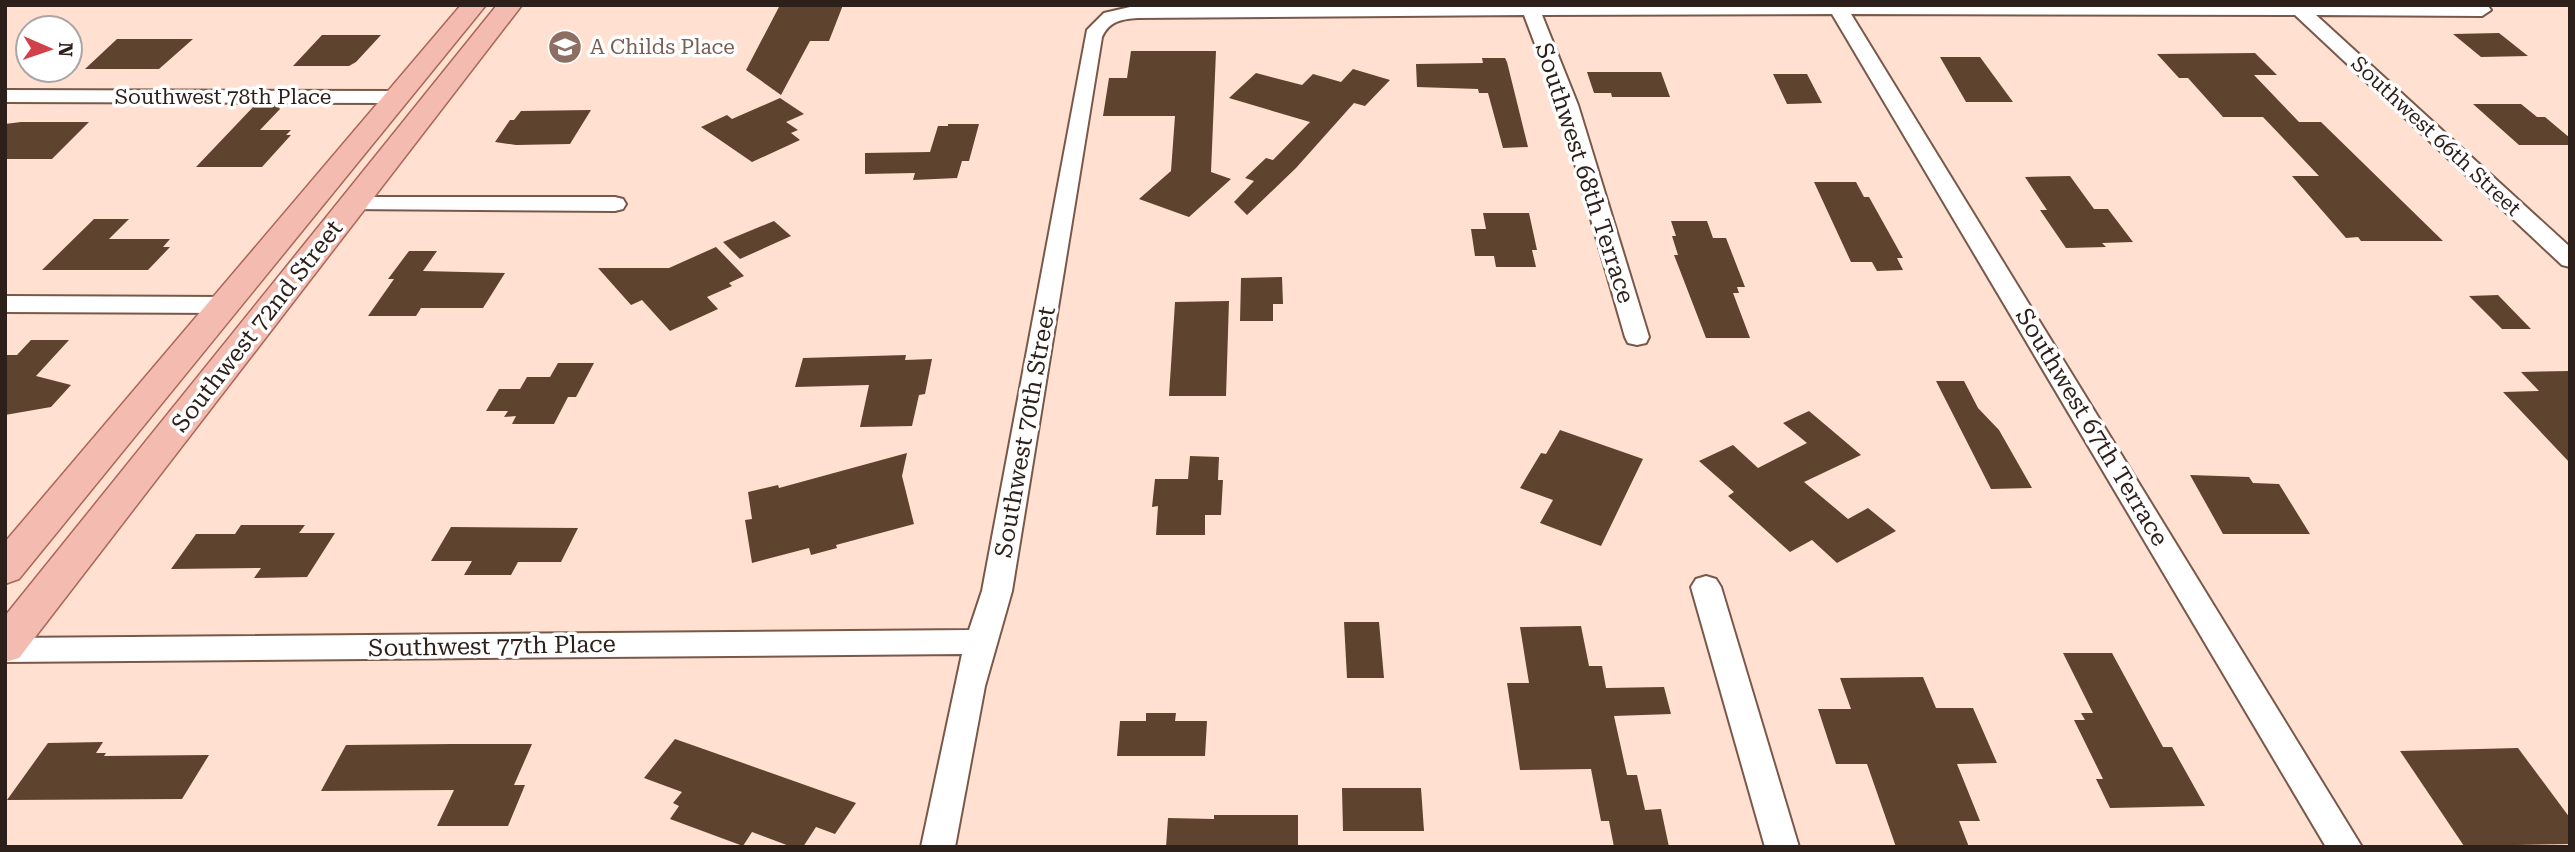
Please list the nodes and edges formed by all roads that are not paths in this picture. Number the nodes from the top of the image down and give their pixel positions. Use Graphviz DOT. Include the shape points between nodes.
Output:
graph roads {
  1 [pos="474,5"];
  2 [pos="510,5"];
  3 [pos="1798,6"];
  4 [pos="1588,7"];
  5 [pos="1240,8"];
  6 [pos="1838,8"];
  7 [pos="1531,10"];
  8 [pos="2482,10"];
  9 [pos="2302,12"];
  10 [pos="5,96"];
  11 [pos="399,97"];
  12 [pos="353,204"];
  13 [pos="615,204"];
  14 [pos="2570,260"];
  15 [pos="5,304"];
  16 [pos="226,305"];
  17 [pos="274,305"];
  18 [pos="1637,337"];
  19 [pos="5,569"];
  20 [pos="1706,587"];
  21 [pos="978,642"];
  22 [pos="5,648"];
  23 [pos="938,847"];
  24 [pos="1782,847"];
  25 [pos="2345,847"];
  1 -- 11 [label="main road, Southwest 72nd Street"];
  2 -- 12 [label="main road, Southwest 72nd Street"];
  3 -- 4 [label="street"];
  3 -- 6 [label="street"];
  4 -- 7 [label="street"];
  5 -- 7 [label="street"];
  5 -- 21 [label="street, Southwest 70th Street" via="1123,13 1097,26 996,591"];
  6 -- 9 [label="street"];
  6 -- 25 [label="street, Southwest 67th Terrace"];
  7 -- 18 [label="street, Southwest 68th Terrace" via="1568,105"];
  8 -- 9 [label="street"];
  9 -- 14 [label="street, Southwest 66th Street"];
  10 -- 11 [label="street, Southwest 78th Place"];
  11 -- 16 [label="main road, Southwest 72nd Street"];
  12 -- 13 [label="street"];
  12 -- 17 [label="main road, Southwest 72nd Street"];
  15 -- 16 [label="street"];
  16 -- 17 [label="main road"];
  16 -- 19 [label="main road, Southwest 72nd Street"];
  17 -- 22 [label="main road, Southwest 72nd Street"];
  20 -- 24 [label="street"];
  21 -- 22 [label="street, Southwest 77th Place"];
  21 -- 23 [label="street, Southwest 70th Street"];
}
